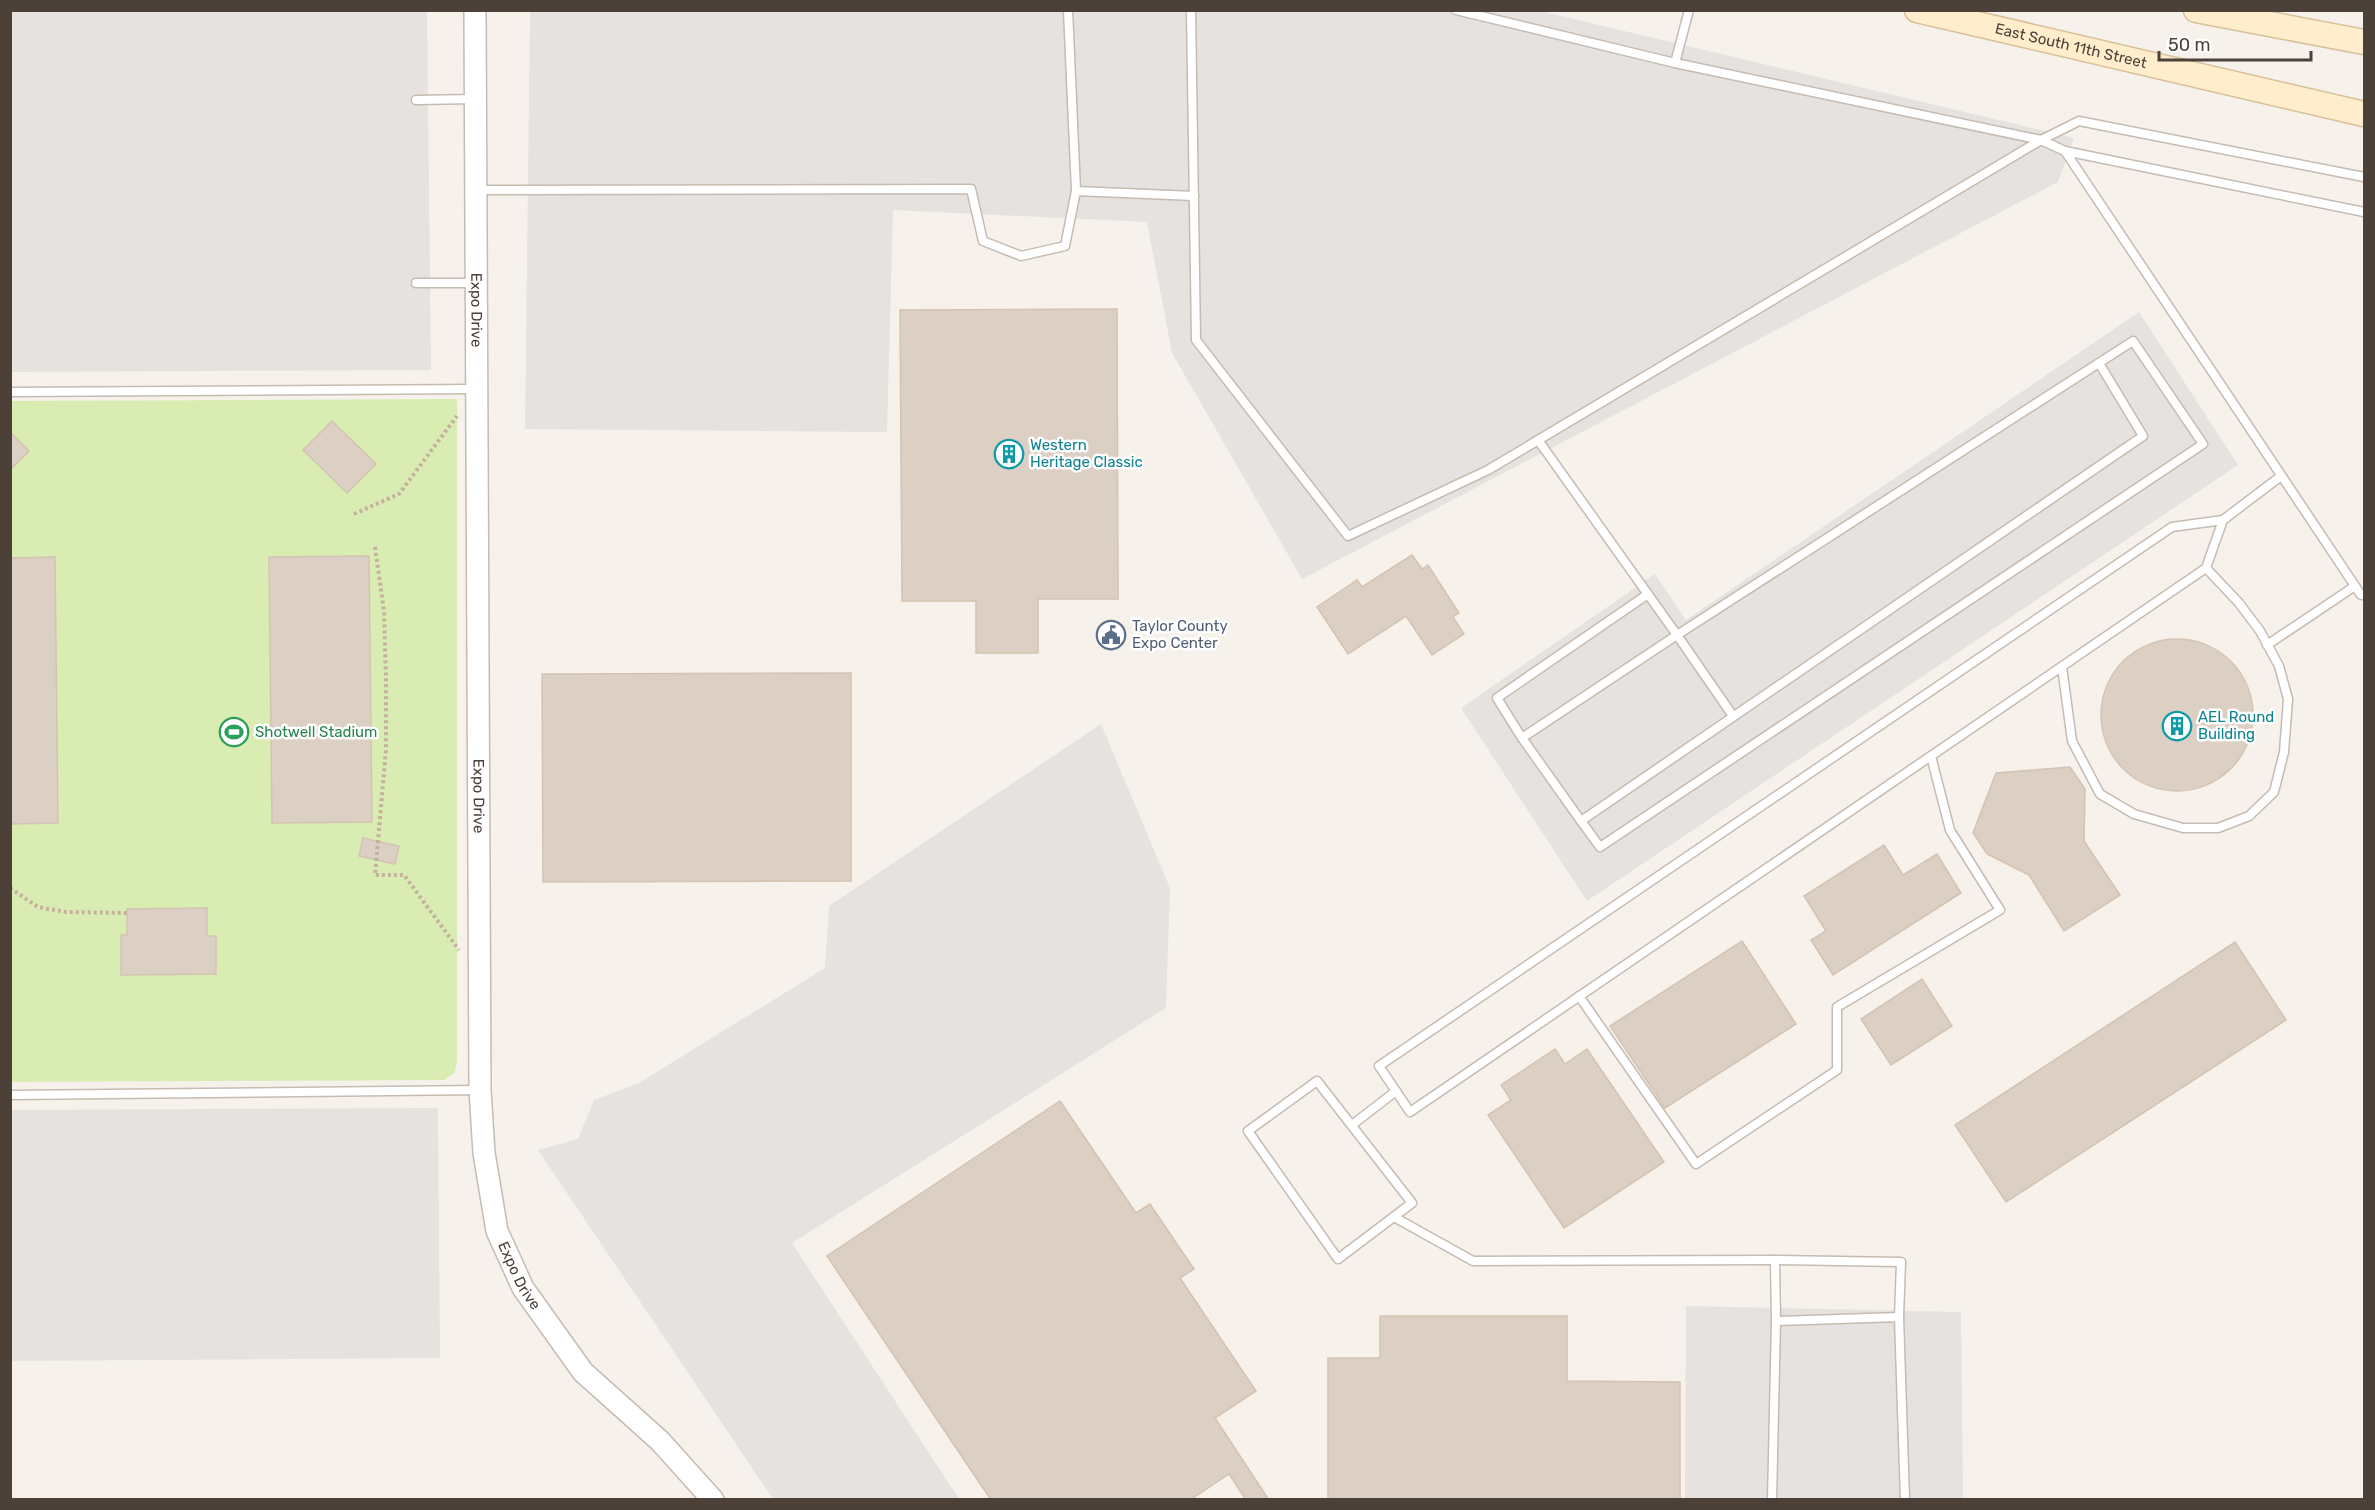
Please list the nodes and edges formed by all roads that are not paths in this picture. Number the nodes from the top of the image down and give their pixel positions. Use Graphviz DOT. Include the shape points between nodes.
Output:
graph roads {
  1 [pos="475,10"];
  2 [pos="1068,10"];
  3 [pos="1191,10"];
  4 [pos="1456,10"];
  5 [pos="1689,10"];
  6 [pos="1917,10"];
  7 [pos="2196,10"];
  8 [pos="2364,42"];
  9 [pos="1675,63"];
  10 [pos="476,99"];
  11 [pos="416,100"];
  12 [pos="2364,114"];
  13 [pos="2041,140"];
  14 [pos="2065,151"];
  15 [pos="2364,177"];
  16 [pos="476,190"];
  17 [pos="1076,191"];
  18 [pos="1194,196"];
  19 [pos="2364,212"];
  20 [pos="416,283"];
  21 [pos="477,283"];
  22 [pos="2099,363"];
  23 [pos="478,389"];
  24 [pos="10,392"];
  25 [pos="1538,440"];
  26 [pos="2281,476"];
  27 [pos="2223,520"];
  28 [pos="2206,568"];
  29 [pos="2355,586"];
  30 [pos="1648,594"];
  31 [pos="2364,595"];
  32 [pos="1677,635"];
  33 [pos="2267,645"];
  34 [pos="2062,667"];
  35 [pos="1733,717"];
  36 [pos="1522,738"];
  37 [pos="1931,756"];
  38 [pos="1581,821"];
  39 [pos="1579,996"];
  40 [pos="480,1090"];
  41 [pos="1396,1091"];
  42 [pos="10,1095"];
  43 [pos="1352,1125"];
  44 [pos="1394,1216"];
  45 [pos="1775,1260"];
  46 [pos="1899,1317"];
  47 [pos="1776,1321"];
  48 [pos="713,1500"];
  49 [pos="1772,1500"];
  50 [pos="1905,1500"];
  1 -- 10 [label="street, Expo Drive"];
  2 -- 17 [label="lane"];
  3 -- 18 [label="lane"];
  4 -- 9 [label="lane"];
  5 -- 9 [label="lane"];
  6 -- 12 [label="main road, East South 11th Street"];
  7 -- 8 [label="main road"];
  9 -- 13 [label="lane"];
  10 -- 11 [label="lane"];
  10 -- 16 [label="street, Expo Drive"];
  13 -- 14 [label="lane"];
  13 -- 15 [label="lane" via="2079,121"];
  13 -- 25 [label="lane"];
  14 -- 19 [label="lane"];
  14 -- 26 [label="lane"];
  16 -- 17 [label="lane" via="971,189 983,241 1021,256 1065,246"];
  16 -- 21 [label="street, Expo Drive"];
  17 -- 18 [label="lane"];
  18 -- 25 [label="lane" via="1196,340 1348,536 1488,470"];
  20 -- 21 [label="lane"];
  21 -- 23 [label="street, Expo Drive"];
  22 -- 32 [label="lane"];
  22 -- 35 [label="lane" via="2143,436"];
  22 -- 38 [label="lane" via="2133,341 2203,444 1600,847"];
  23 -- 24 [label="lane"];
  23 -- 40 [label="street, Expo Drive"];
  25 -- 30 [label="lane"];
  26 -- 27 [label="lane"];
  26 -- 29 [label="lane"];
  27 -- 28 [label="lane"];
  27 -- 41 [label="lane" via="2172,527 1379,1066"];
  28 -- 33 [label="lane" via="2239,603"];
  28 -- 34 [label="lane"];
  29 -- 31 [label="lane"];
  29 -- 33 [label="lane"];
  30 -- 32 [label="lane"];
  30 -- 36 [label="lane" via="1497,698"];
  32 -- 35 [label="lane"];
  32 -- 36 [label="lane"];
  33 -- 34 [label="lane" via="2279,666 2288,699 2284,752 2274,792 2248,816 2218,828 2183,828 2134,814 2100,794 2072,741"];
  34 -- 37 [label="lane"];
  35 -- 38 [label="lane"];
  36 -- 38 [label="lane"];
  37 -- 39 [label="lane"];
  37 -- 39 [label="lane" via="1950,830 2000,910 1837,1007 1837,1070 1696,1164"];
  39 -- 41 [label="lane" via="1410,1112"];
  40 -- 42 [label="lane"];
  40 -- 48 [label="street, Expo Drive" via="484,1153 497,1231 523,1288 583,1372 660,1441"];
  41 -- 43 [label="lane"];
  43 -- 44 [label="lane" via="1412,1203"];
  43 -- 44 [label="lane" via="1317,1081 1248,1131 1338,1259"];
  44 -- 45 [label="lane" via="1473,1261"];
  45 -- 46 [label="lane" via="1901,1262"];
  45 -- 47 [label="lane"];
  46 -- 47 [label="lane"];
  46 -- 50 [label="lane"];
  47 -- 49 [label="lane"];
}
